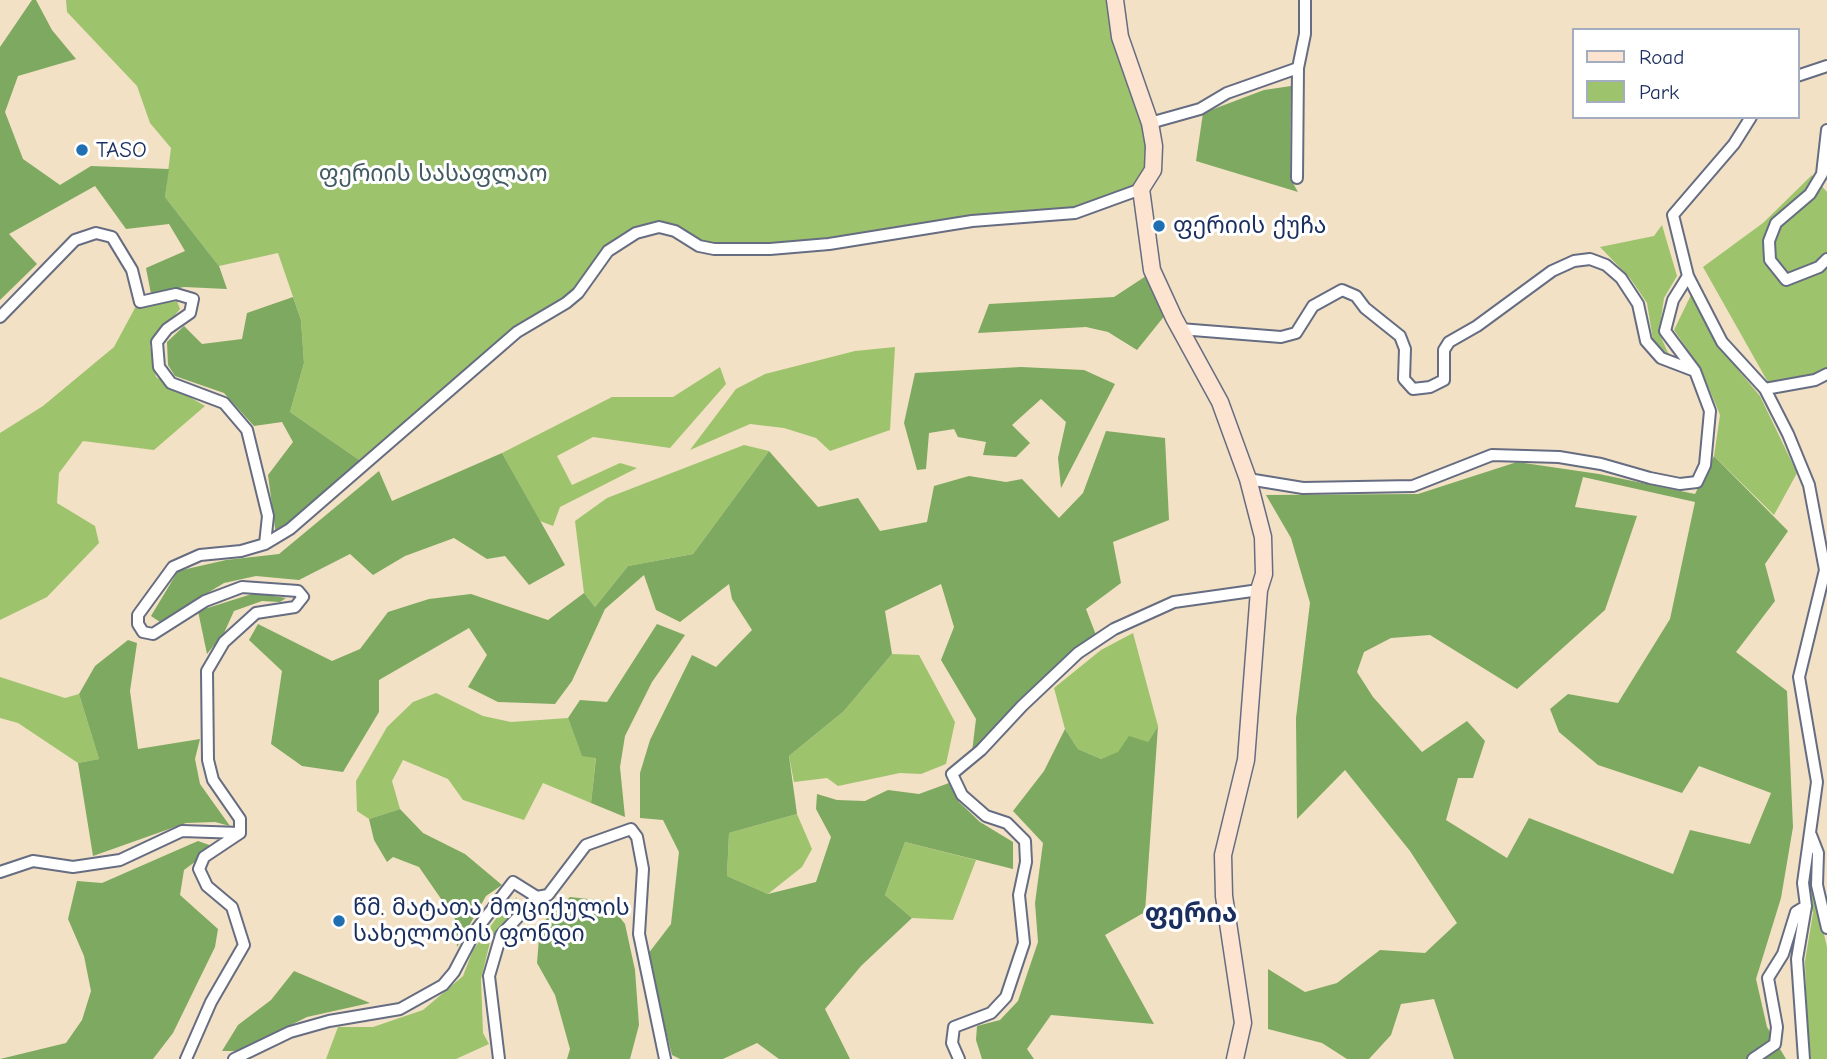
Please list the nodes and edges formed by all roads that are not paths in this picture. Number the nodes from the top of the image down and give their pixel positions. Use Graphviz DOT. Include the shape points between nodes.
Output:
graph roads {
  1 [pos="1115,0"];
  2 [pos="1305,0"];
  3 [pos="1827,66"];
  4 [pos="1298,68"];
  5 [pos="1799,75"];
  6 [pos="1750,119"];
  7 [pos="1150,123"];
  8 [pos="1827,130"];
  9 [pos="1297,178"];
  10 [pos="1141,189"];
  11 [pos="1827,259"];
  12 [pos="1688,276"];
  13 [pos="0,317"];
  14 [pos="1180,329"];
  15 [pos="1695,371"];
  16 [pos="1827,374"];
  17 [pos="1765,389"];
  18 [pos="1248,480"];
  19 [pos="1819,536"];
  20 [pos="265,544"];
  21 [pos="1827,546"];
  22 [pos="1259,590"];
  23 [pos="1810,832"];
  24 [pos="240,833"];
  25 [pos="0,872"];
  26 [pos="537,897"];
  27 [pos="1806,906"];
  28 [pos="1827,928"];
  29 [pos="186,1059"];
  30 [pos="234,1059"];
  31 [pos="499,1059"];
  32 [pos="665,1059"];
  33 [pos="959,1059"];
  34 [pos="1235,1059"];
  35 [pos="1753,1059"];
  36 [pos="1804,1059"];
  1 -- 7 [label="street" via="1120,37"];
  2 -- 4 [label="street"];
  3 -- 5 [label="street"];
  4 -- 7 [label="street" via="1227,93 1200,110"];
  4 -- 9 [label="street"];
  6 -- 12 [label="street" via="1673,215"];
  7 -- 10 [label="street" via="1153,170"];
  8 -- 11 [label="street" via="1822,174 1810,194 1776,223 1769,241 1770,260 1786,280"];
  10 -- 14 [label="street" via="1152,271"];
  10 -- 20 [label="street" via="1075,213 972,220 829,244 714,249 660,227 636,233 608,251 578,293 517,332 290,530"];
  12 -- 15 [label="street" via="1673,300 1665,331"];
  12 -- 17 [label="street" via="1722,342"];
  13 -- 20 [label="street" via="75,240 96,233 112,237 132,270 140,302 176,294 193,299 190,313 157,342 159,367 171,383 223,403 247,430 268,516"];
  14 -- 15 [label="street" via="1281,337 1296,333 1313,306 1342,290 1356,296 1400,336 1405,349 1404,379 1413,389 1430,387 1444,380 1444,350 1449,342 1552,271 1590,259 1621,278 1637,304 1646,341 1661,358"];
  14 -- 18 [label="street" via="1220,402"];
  15 -- 18 [label="street" via="1710,411 1705,465 1697,482 1681,484 1559,457 1492,455 1413,486 1303,488"];
  16 -- 17 [label="street"];
  17 -- 19 [label="street" via="1809,485"];
  18 -- 22 [label="street" via="1263,537 1264,575"];
  19 -- 21 [label="street"];
  19 -- 23 [label="street" via="1825,570 1799,677 1817,782"];
  20 -- 24 [label="street" via="201,555 173,567 138,615 144,632 153,634 205,601 242,587 298,591 303,597 295,607 256,612 224,642 207,671 208,760 213,780 240,819"];
  22 -- 33 [label="street" via="1174,602 1114,629 1078,653 952,774 962,796 986,816 1007,823 1025,841 1026,862 1019,895 1024,943 1006,997 991,1013 954,1027 952,1043"];
  22 -- 34 [label="street" via="1246,760 1223,855 1224,896 1243,1023"];
  23 -- 27 [label="street" via="1803,883"];
  23 -- 28 [label="street" via="1818,853 1817,885"];
  24 -- 25 [label="street" via="182,831 120,860 73,867 33,861"];
  24 -- 29 [label="street" via="204,857 200,869 207,886 232,907 244,945 211,1002"];
  26 -- 30 [label="street" via="513,882 476,930 443,985 400,1009 290,1032"];
  26 -- 31 [label="street" via="501,935 489,976"];
  26 -- 32 [label="street" via="548,895 586,845 631,829 643,869 639,934"];
  27 -- 35 [label="street" via="1796,912 1783,954 1768,978 1777,1027 1775,1044"];
  27 -- 36 [label="street" via="1797,959"];
}
